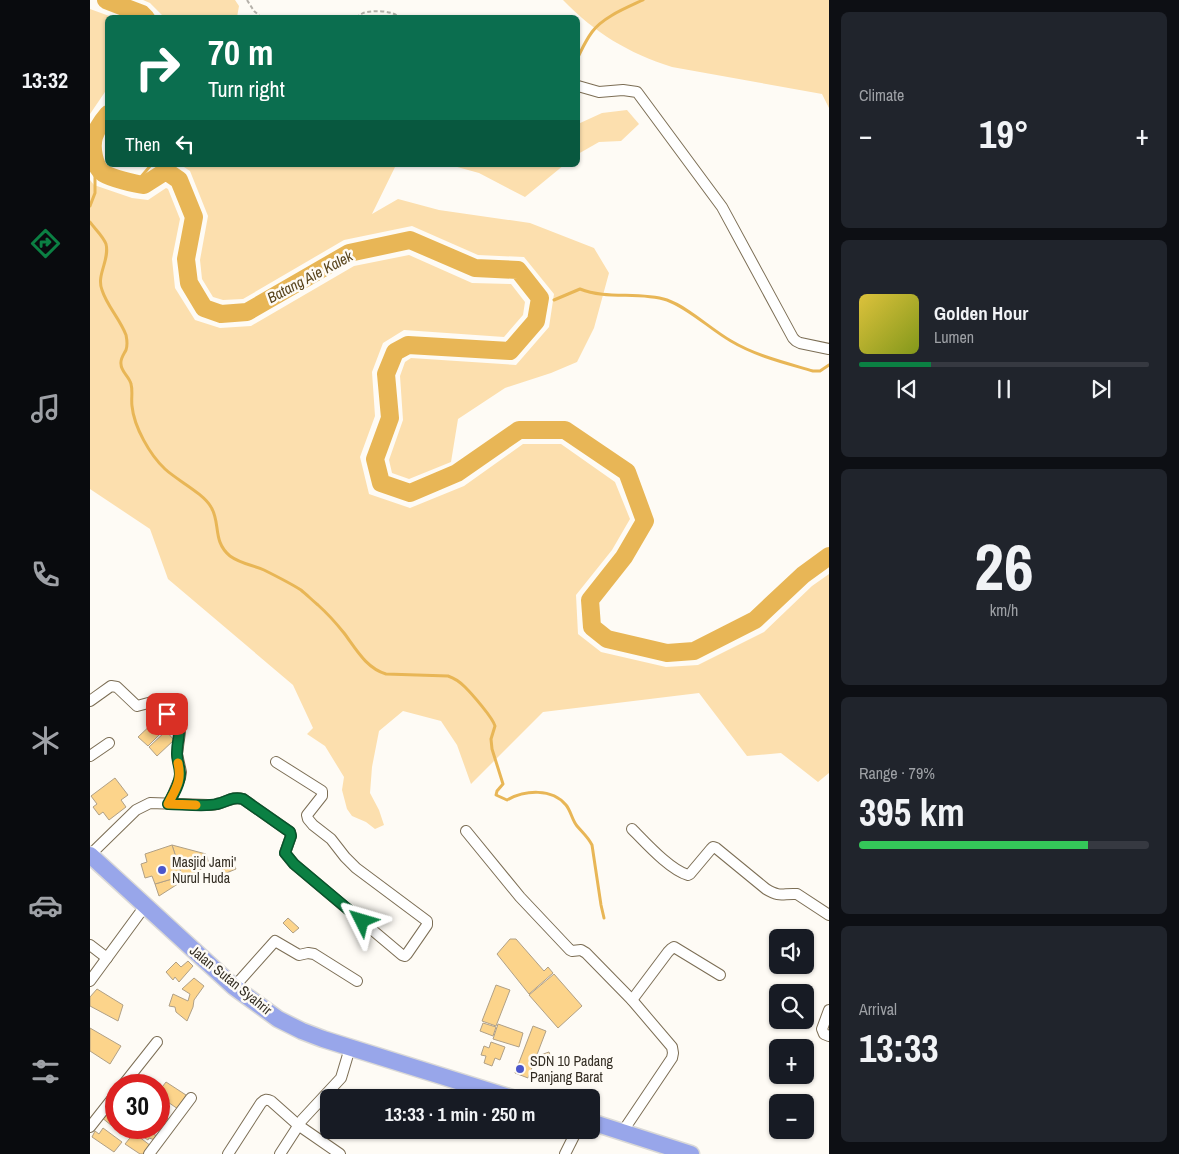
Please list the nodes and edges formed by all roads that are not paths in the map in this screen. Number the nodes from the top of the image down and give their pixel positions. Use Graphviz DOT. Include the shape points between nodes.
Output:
graph roads {
  1 [pos="580,87"];
  2 [pos="829,349"];
  3 [pos="90,701"];
  4 [pos="109,743"];
  5 [pos="90,756"];
  6 [pos="276,762"];
  7 [pos="168,804"];
  8 [pos="632,829"];
  9 [pos="466,831"];
  10 [pos="90,855"];
  11 [pos="145,906"];
  12 [pos="829,915"];
  13 [pos="90,945"];
  14 [pos="107,958"];
  15 [pos="720,975"];
  16 [pos="90,981"];
  17 [pos="357,981"];
  18 [pos="234,987"];
  19 [pos="632,1000"];
  20 [pos="829,1010"];
  21 [pos="829,1036"];
  22 [pos="157,1042"];
  23 [pos="350,1048"];
  24 [pos="132,1074"];
  25 [pos="483,1089"];
  26 [pos="191,1098"];
  27 [pos="105,1108"];
  28 [pos="298,1124"];
  29 [pos="600,1125"];
  30 [pos="90,1127"];
  31 [pos="623,1131"];
  32 [pos="572,1139"];
  33 [pos="149,1154"];
  34 [pos="228,1154"];
  35 [pos="280,1154"];
  36 [pos="340,1154"];
  37 [pos="565,1154"];
  38 [pos="690,1154"];
  1 -- 2 [label="street" via="599,92 637,92 722,207 793,338 800,343"];
  3 -- 7 [label="street" via="111,686 117,686 137,706 155,703 176,724 180,732 177,754 180,778"];
  4 -- 5 [label="street"];
  6 -- 7 [label="street" via="322,791 322,796 307,815 313,825 331,839 356,868 427,922 405,956 294,864 285,853 290,832 243,799 238,797 216,804"];
  7 -- 10 [label="street" via="150,803 136,810"];
  8 -- 12 [label="street" via="685,875 690,874 711,849 716,848 766,889 781,896 797,894"];
  9 -- 19 [label="street" via="570,950 581,950"];
  10 -- 11 [label="highway, Jalan Sutan Syahrir"];
  11 -- 14 [label="street"];
  11 -- 18 [label="highway, Jalan Sutan Syahrir"];
  13 -- 14 [label="street"];
  14 -- 16 [label="street"];
  15 -- 19 [label="street" via="674,947"];
  17 -- 18 [label="street" via="314,954 299,955 275,941"];
  18 -- 23 [label="highway, Jalan Sutan Syahrir" via="289,1025"];
  19 -- 31 [label="street" via="672,1047 673,1053"];
  20 -- 21 [label="street" via="822,1032"];
  22 -- 24 [label="street"];
  23 -- 25 [label="highway, Jalan Sutan Syahrir"];
  23 -- 28 [label="street" via="341,1078"];
  26 -- 33 [label="street"];
  27 -- 30 [label="street"];
  28 -- 34 [label="street" via="271,1101 264,1100"];
  28 -- 35 [label="street"];
  28 -- 36 [label="street"];
  29 -- 31 [label="highway"];
  31 -- 38 [label="highway"];
  32 -- 37 [label="street"];
}
